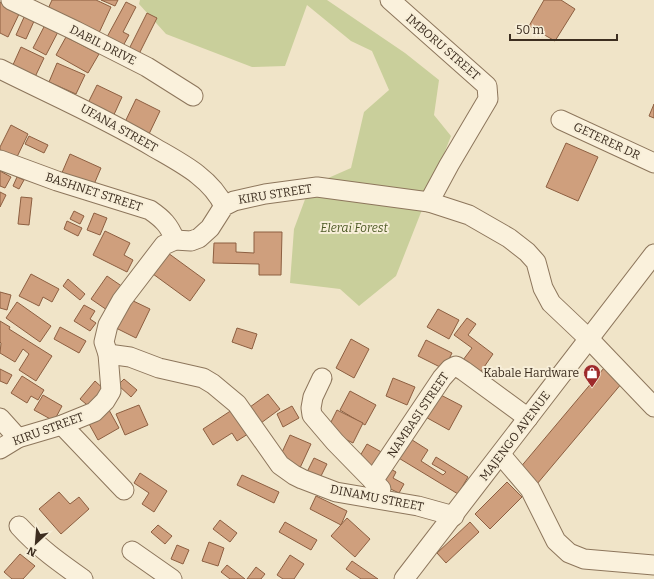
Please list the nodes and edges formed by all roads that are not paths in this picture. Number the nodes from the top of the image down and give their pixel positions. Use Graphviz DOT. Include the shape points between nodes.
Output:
graph roads {
  1 [pos="11,0"];
  2 [pos="390,0"];
  3 [pos="0,69"];
  4 [pos="193,96"];
  5 [pos="561,120"];
  6 [pos="0,160"];
  7 [pos="654,163"];
  8 [pos="429,202"];
  9 [pos="224,206"];
  10 [pos="175,240"];
  11 [pos="654,254"];
  12 [pos="589,339"];
  13 [pos="108,354"];
  14 [pos="322,378"];
  15 [pos="654,407"];
  16 [pos="0,418"];
  17 [pos="528,418"];
  18 [pos="62,425"];
  19 [pos="18,438"];
  20 [pos="0,449"];
  21 [pos="501,455"];
  22 [pos="373,481"];
  23 [pos="124,490"];
  24 [pos="390,501"];
  25 [pos="454,516"];
  26 [pos="19,526"];
  27 [pos="132,551"];
  28 [pos="654,565"];
  29 [pos="83,579"];
  30 [pos="172,579"];
  31 [pos="404,579"];
  1 -- 4 [label="street, DABIL DRIVE" via="147,68"];
  2 -- 8 [label="street, IMBORU STREET" via="487,86 488,99"];
  3 -- 9 [label="street, UFANA STREET" via="94,114 164,153 207,182"];
  5 -- 7 [label="street, GETERER DR"];
  6 -- 10 [label="street, BASHNET STREET" via="150,210 163,220"];
  8 -- 9 [label="street, KIRU STREET" via="317,187 241,199"];
  8 -- 12 [label="street, KIRU STREET" via="469,215 527,252 536,262 543,288 551,303"];
  9 -- 10 [label="street, KIRU STREET" via="210,228 199,238 191,241"];
  10 -- 13 [label="street, KIRU STREET" via="164,245 122,300 108,325 104,342"];
  11 -- 12 [label="street, MAJENGO AVENUE"];
  12 -- 15 [label="street, KIRU STREET"];
  12 -- 17 [label="street, MAJENGO AVENUE"];
  13 -- 18 [label="street, KIRU STREET" via="111,391 105,401 94,412"];
  13 -- 24 [label="street, DINAMU STREET" via="130,357 159,368 203,378 237,404 280,465 294,475 336,492"];
  14 -- 22 [label="street" via="313,397 312,414"];
  16 -- 19 [label="street"];
  17 -- 21 [label="street, MAJENGO AVENUE"];
  17 -- 22 [label="street, NAMBASI STREET" via="456,366 442,378"];
  18 -- 19 [label="street, KIRU STREET"];
  18 -- 23 [label="street"];
  19 -- 20 [label="street, KIRU STREET"];
  21 -- 25 [label="street, MAJENGO AVENUE"];
  21 -- 28 [label="street" via="530,490 556,541 569,553 584,559"];
  22 -- 24 [label="street"];
  24 -- 25 [label="street, DINAMU STREET"];
  25 -- 31 [label="street, MAJENGO AVENUE"];
  26 -- 29 [label="street" via="48,555"];
  27 -- 30 [label="street"];
}
